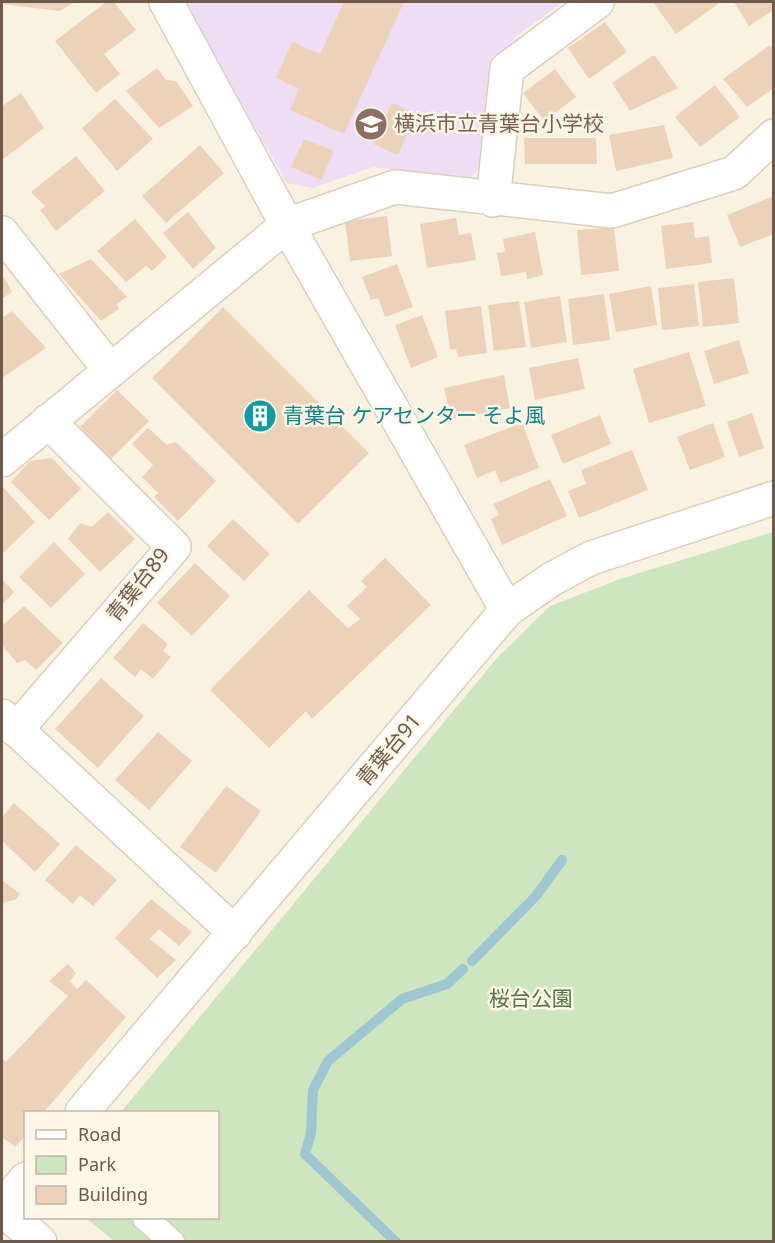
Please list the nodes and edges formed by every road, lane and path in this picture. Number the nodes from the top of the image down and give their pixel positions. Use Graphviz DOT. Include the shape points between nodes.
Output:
graph roads {
  1 [pos="166,2"];
  2 [pos="597,2"];
  3 [pos="774,136"];
  4 [pos="493,200"];
  5 [pos="287,225"];
  6 [pos="2,233"];
  7 [pos="110,370"];
  8 [pos="48,421"];
  9 [pos="2,460"];
  10 [pos="774,498"];
  11 [pos="507,610"];
  12 [pos="9,723"];
  13 [pos="234,933"];
  14 [pos="84,1111"];
  15 [pos="24,1181"];
  16 [pos="2,1208"];
  17 [pos="146,1219"];
  18 [pos="40,1242"];
  19 [pos="172,1242"];
  1 -- 5 [label="street"];
  2 -- 4 [label="street" via="507,69"];
  3 -- 4 [label="street" via="734,173 612,211"];
  4 -- 5 [label="street" via="395,187"];
  5 -- 7 [label="street"];
  5 -- 11 [label="street"];
  6 -- 7 [label="street"];
  7 -- 8 [label="street"];
  8 -- 9 [label="street"];
  8 -- 12 [label="street, 青葉台89" via="174,547"];
  10 -- 11 [label="street, 青葉台91" via="591,558"];
  11 -- 13 [label="street, 青葉台91"];
  12 -- 13 [label="street"];
  13 -- 14 [label="street, 青葉台91"];
  15 -- 16 [label="street"];
  16 -- 18 [label="street"];
  17 -- 19 [label="street"];
}
